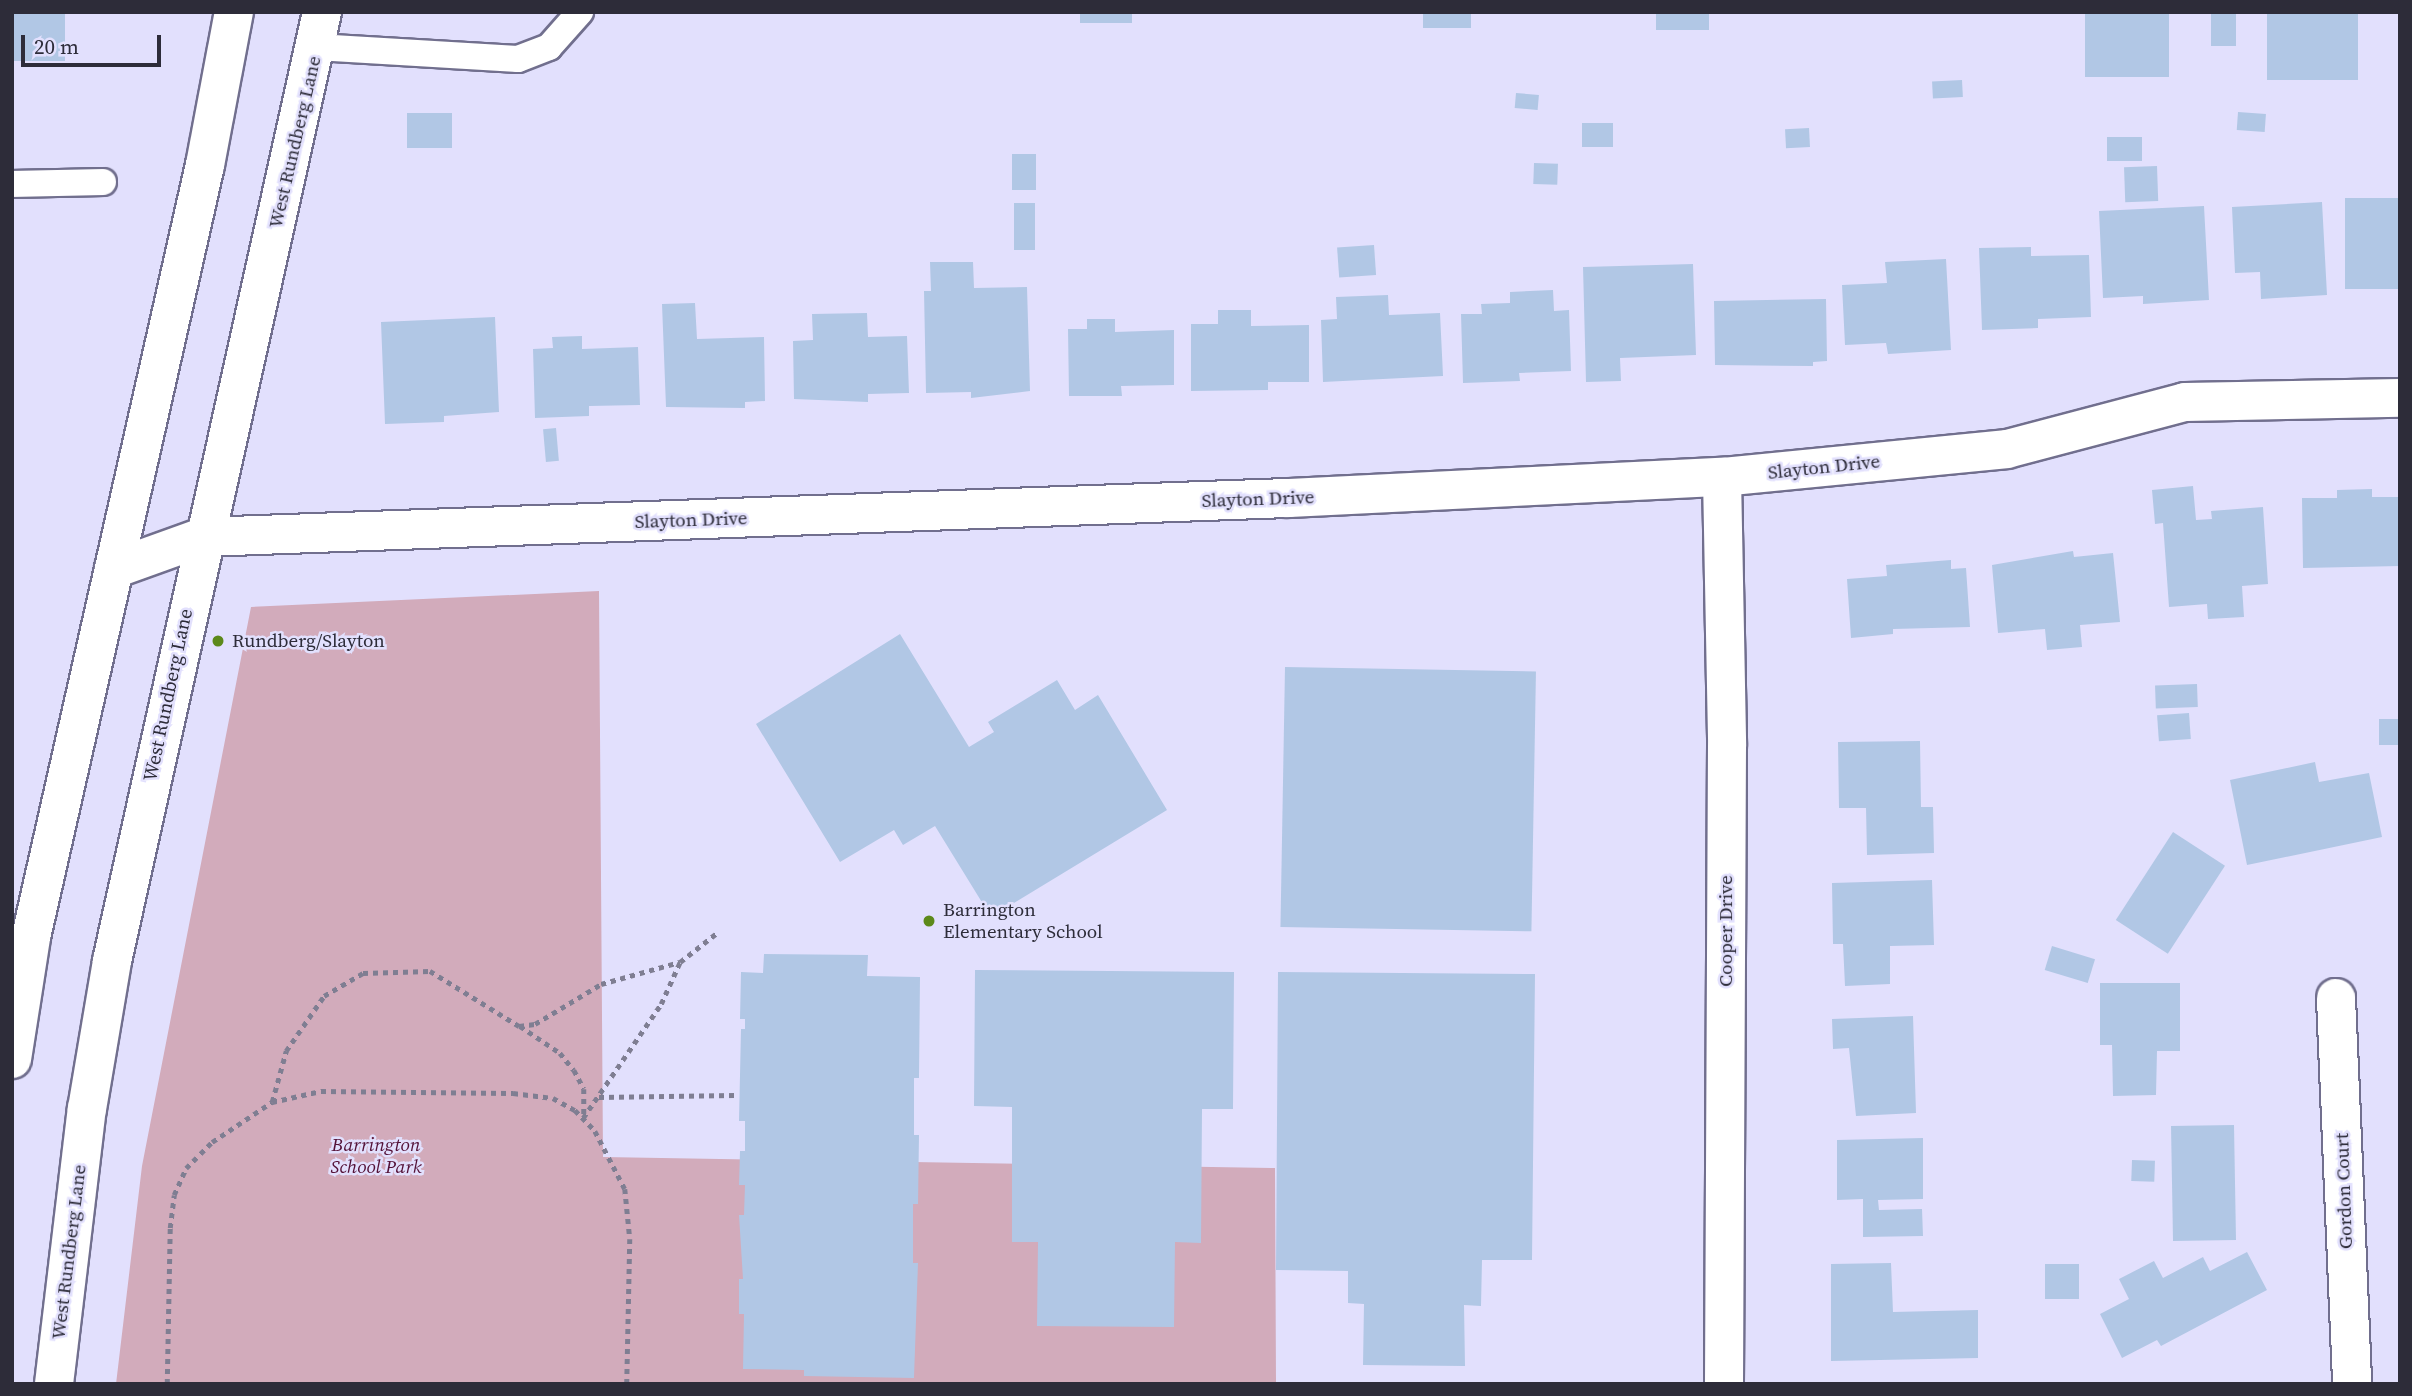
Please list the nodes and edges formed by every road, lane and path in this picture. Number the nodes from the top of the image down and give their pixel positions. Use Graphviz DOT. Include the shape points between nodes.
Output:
graph roads {
  1 [pos="234,12"];
  2 [pos="580,12"];
  3 [pos="319,30"];
  4 [pos="103,182"];
  5 [pos="12,184"];
  6 [pos="2400,398"];
  7 [pos="1722,477"];
  8 [pos="203,537"];
  9 [pos="114,569"];
  10 [pos="718,932"];
  11 [pos="680,962"];
  12 [pos="2336,998"];
  13 [pos="519,1026"];
  14 [pos="12,1059"];
  15 [pos="735,1095"];
  16 [pos="598,1097"];
  17 [pos="272,1102"];
  18 [pos="583,1118"];
  19 [pos="54,1384"];
  20 [pos="167,1384"];
  21 [pos="627,1384"];
  22 [pos="1724,1384"];
  23 [pos="2352,1384"];
  1 -- 9 [label="street"];
  2 -- 3 [label="lane" via="549,47 518,59"];
  3 -- 8 [label="street, West Rundberg Lane"];
  4 -- 5 [label="lane"];
  6 -- 7 [label="street, Slayton Drive" via="2185,402 2007,449"];
  7 -- 8 [label="street, Slayton Drive" via="1289,498"];
  7 -- 22 [label="street, Cooper Drive" via="1727,746"];
  8 -- 9 [label="street, Slayton Drive"];
  8 -- 19 [label="street, West Rundberg Lane" via="112,961 82,1149"];
  9 -- 14 [label="street" via="31,937"];
  10 -- 11 [label="path"];
  11 -- 13 [label="path" via="601,984 535,1024"];
  11 -- 16 [label="path" via="661,1004"];
  12 -- 23 [label="street, Gordon Court"];
  13 -- 17 [label="path" via="430,971 363,973 324,996 286,1051"];
  13 -- 18 [label="path" via="553,1048 574,1070 587,1101"];
  15 -- 16 [label="path"];
  16 -- 18 [label="path"];
  17 -- 18 [label="path" via="321,1091 513,1093 553,1098"];
  17 -- 20 [label="path" via="212,1142 186,1168 174,1195"];
  18 -- 21 [label="path" via="612,1158 625,1189 630,1239"];
}
